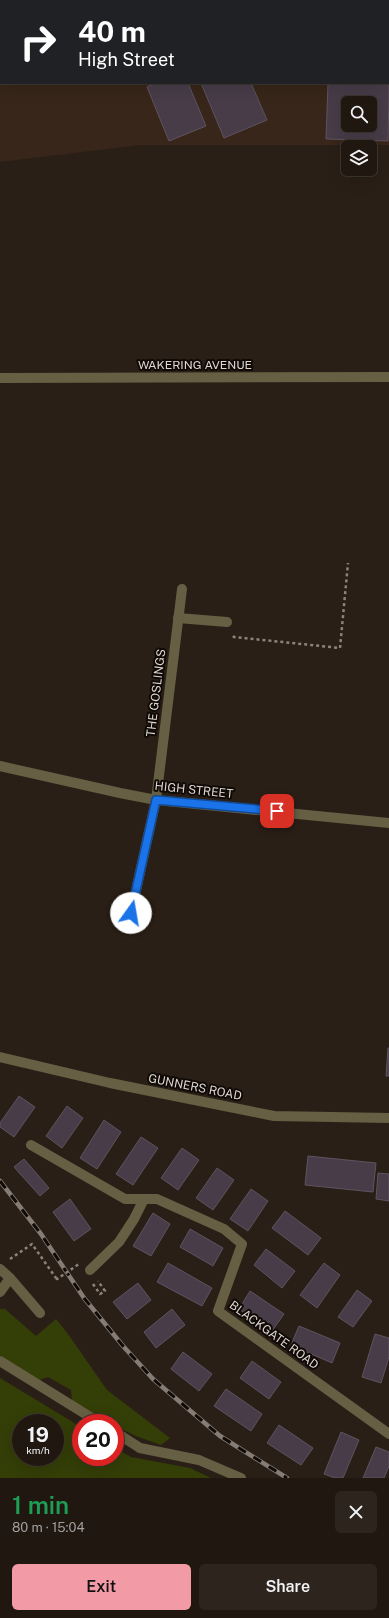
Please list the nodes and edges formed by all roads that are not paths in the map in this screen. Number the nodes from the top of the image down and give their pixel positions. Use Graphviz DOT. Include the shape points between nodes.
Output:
graph roads {
  1 [pos="389,377"];
  2 [pos="0,378"];
  3 [pos="182,589"];
  4 [pos="178,618"];
  5 [pos="227,622"];
  6 [pos="0,766"];
  7 [pos="156,800"];
  8 [pos="389,823"];
  9 [pos="123,922"];
  10 [pos="0,1057"];
  11 [pos="389,1118"];
  12 [pos="31,1145"];
  13 [pos="144,1199"];
  14 [pos="3,1265"];
  15 [pos="90,1270"];
  16 [pos="10,1278"];
  17 [pos="0,1292"];
  18 [pos="40,1313"];
  19 [pos="0,1361"];
  20 [pos="85,1414"];
  21 [pos="389,1434"];
  22 [pos="124,1438"];
  23 [pos="241,1478"];
  1 -- 2 [label="street, WAKERING AVENUE"];
  3 -- 4 [label="street, THE GOSLINGS"];
  4 -- 5 [label="street"];
  4 -- 7 [label="street, THE GOSLINGS"];
  6 -- 7 [label="street, HIGH STREET"];
  7 -- 8 [label="street, HIGH STREET"];
  7 -- 9 [label="street, THE GOSLINGS" via="131,913"];
  10 -- 11 [label="street, GUNNERS ROAD" via="110,1083 274,1116"];
  12 -- 13 [label="street, BLACKGATE ROAD" via="125,1199"];
  13 -- 15 [label="street" via="119,1242"];
  13 -- 21 [label="street, BLACKGATE ROAD" via="157,1199 224,1229 242,1244 218,1311"];
  14 -- 16 [label="street"];
  16 -- 17 [label="street"];
  16 -- 18 [label="street"];
  19 -- 20 [label="street"];
  22 -- 23 [label="street" via="140,1448 199,1460"];
}
